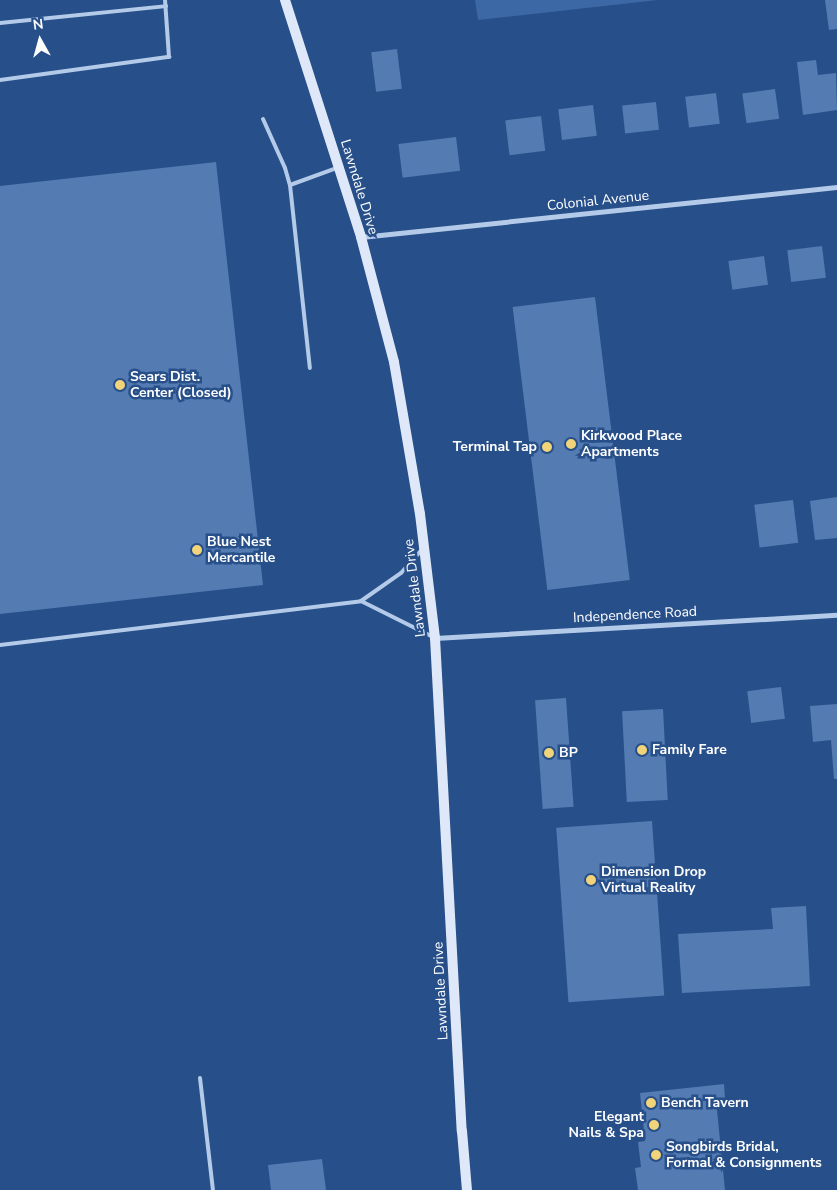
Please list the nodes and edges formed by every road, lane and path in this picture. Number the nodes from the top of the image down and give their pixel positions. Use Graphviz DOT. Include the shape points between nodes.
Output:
graph roads {
  1 [pos="165,0"];
  2 [pos="285,0"];
  3 [pos="166,6"];
  4 [pos="0,24"];
  5 [pos="0,80"];
  6 [pos="263,119"];
  7 [pos="339,167"];
  8 [pos="290,185"];
  9 [pos="837,187"];
  10 [pos="361,237"];
  11 [pos="310,368"];
  12 [pos="424,548"];
  13 [pos="361,601"];
  14 [pos="837,615"];
  15 [pos="435,638"];
  16 [pos="0,645"];
  17 [pos="200,1078"];
  18 [pos="213,1190"];
  19 [pos="467,1190"];
  1 -- 3 [label="lane"];
  2 -- 7 [label="main road, Lawndale Drive"];
  3 -- 4 [label="lane"];
  3 -- 5 [label="lane" via="169,57"];
  6 -- 8 [label="lane"];
  7 -- 8 [label="lane"];
  7 -- 10 [label="main road, Lawndale Drive"];
  8 -- 11 [label="lane"];
  9 -- 10 [label="street, Colonial Avenue"];
  10 -- 12 [label="main road, Lawndale Drive" via="394,362"];
  12 -- 13 [label="lane" via="402,573"];
  12 -- 15 [label="main road, Lawndale Drive"];
  13 -- 15 [label="lane"];
  13 -- 16 [label="lane"];
  14 -- 15 [label="street, Independence Road"];
  15 -- 19 [label="main road, Lawndale Drive"];
  17 -- 18 [label="lane"];
}
